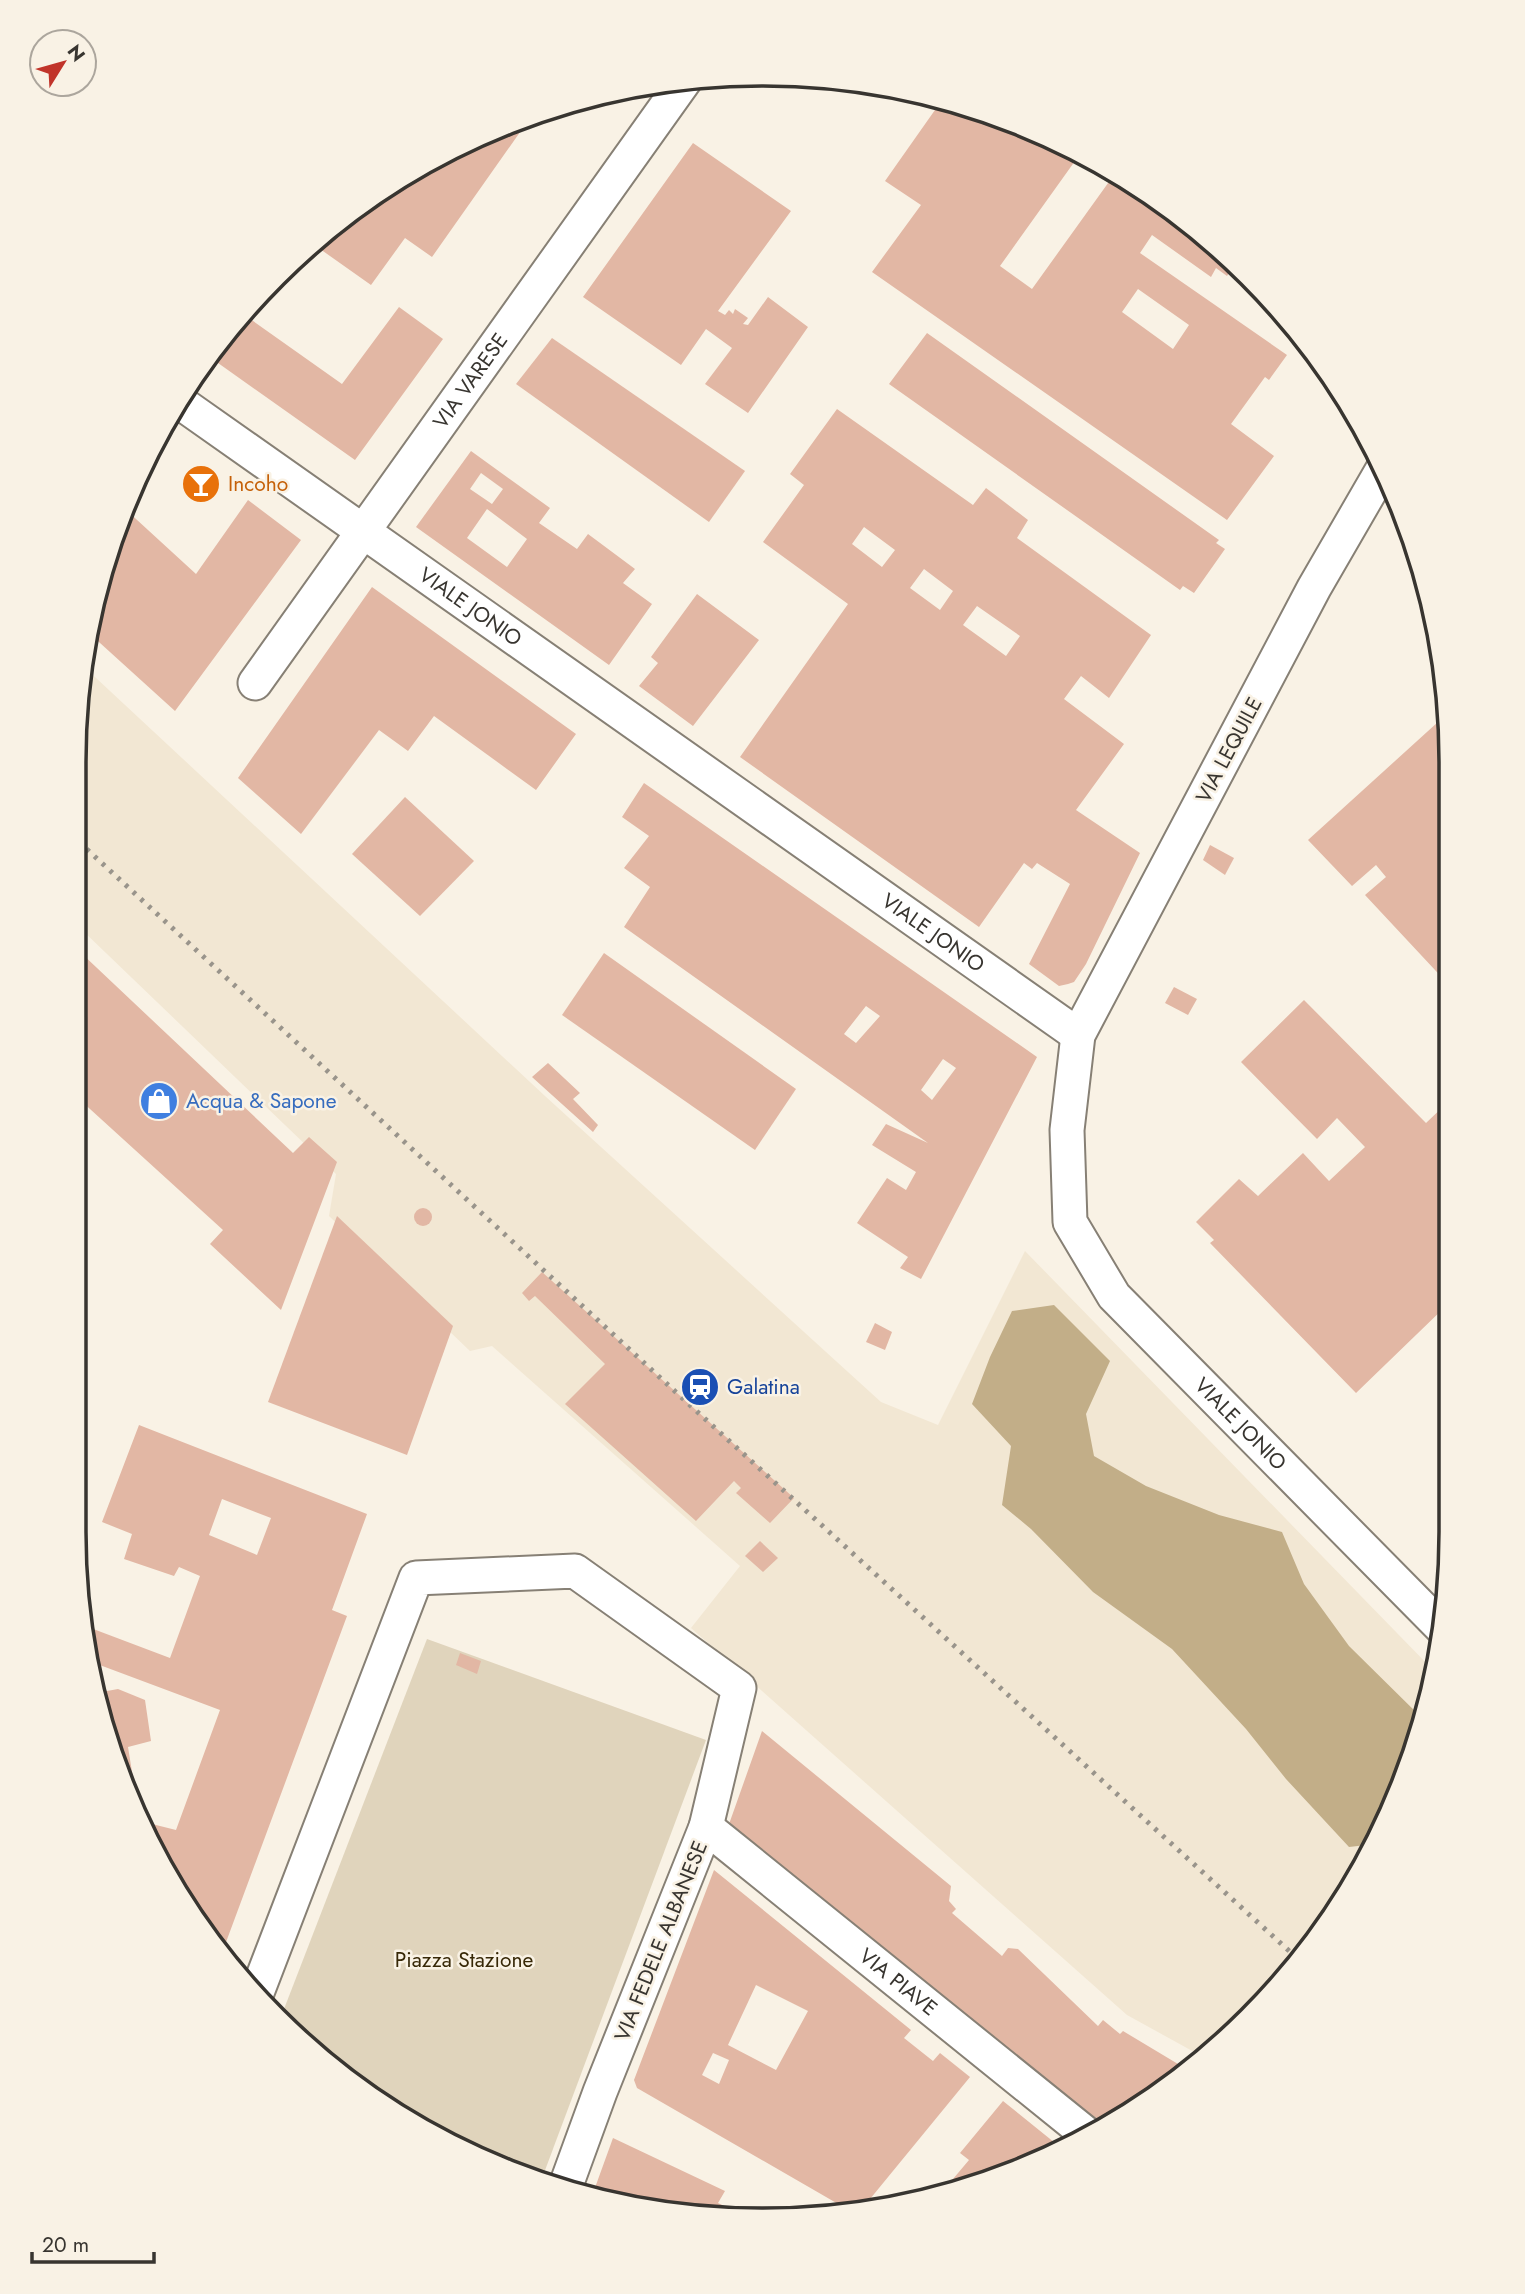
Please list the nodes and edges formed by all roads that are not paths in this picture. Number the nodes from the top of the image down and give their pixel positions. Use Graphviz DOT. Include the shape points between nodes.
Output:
graph roads {
  1 [pos="677,92"];
  2 [pos="187,407"];
  3 [pos="1377,480"];
  4 [pos="363,530"];
  5 [pos="255,683"];
  6 [pos="1078,1035"];
  7 [pos="1433,1619"];
  8 [pos="706,1827"];
  9 [pos="260,1984"];
  10 [pos="1080,2129"];
  11 [pos="568,2179"];
  1 -- 4 [label="street, VIA VARESE"];
  2 -- 4 [label="street, VIALE JONIO"];
  3 -- 6 [label="street, VIA LEQUILE" via="1314,588"];
  4 -- 5 [label="street, VIA VARESE"];
  4 -- 6 [label="street, VIALE JONIO"];
  6 -- 7 [label="street, VIALE JONIO" via="1067,1130 1070,1222 1114,1296"];
  8 -- 9 [label="street, VIA FEDELE ALBANESE" via="739,1688 575,1571 416,1578"];
  8 -- 10 [label="street, VIA PIAVE"];
  8 -- 11 [label="street, VIA FEDELE ALBANESE"];
}
